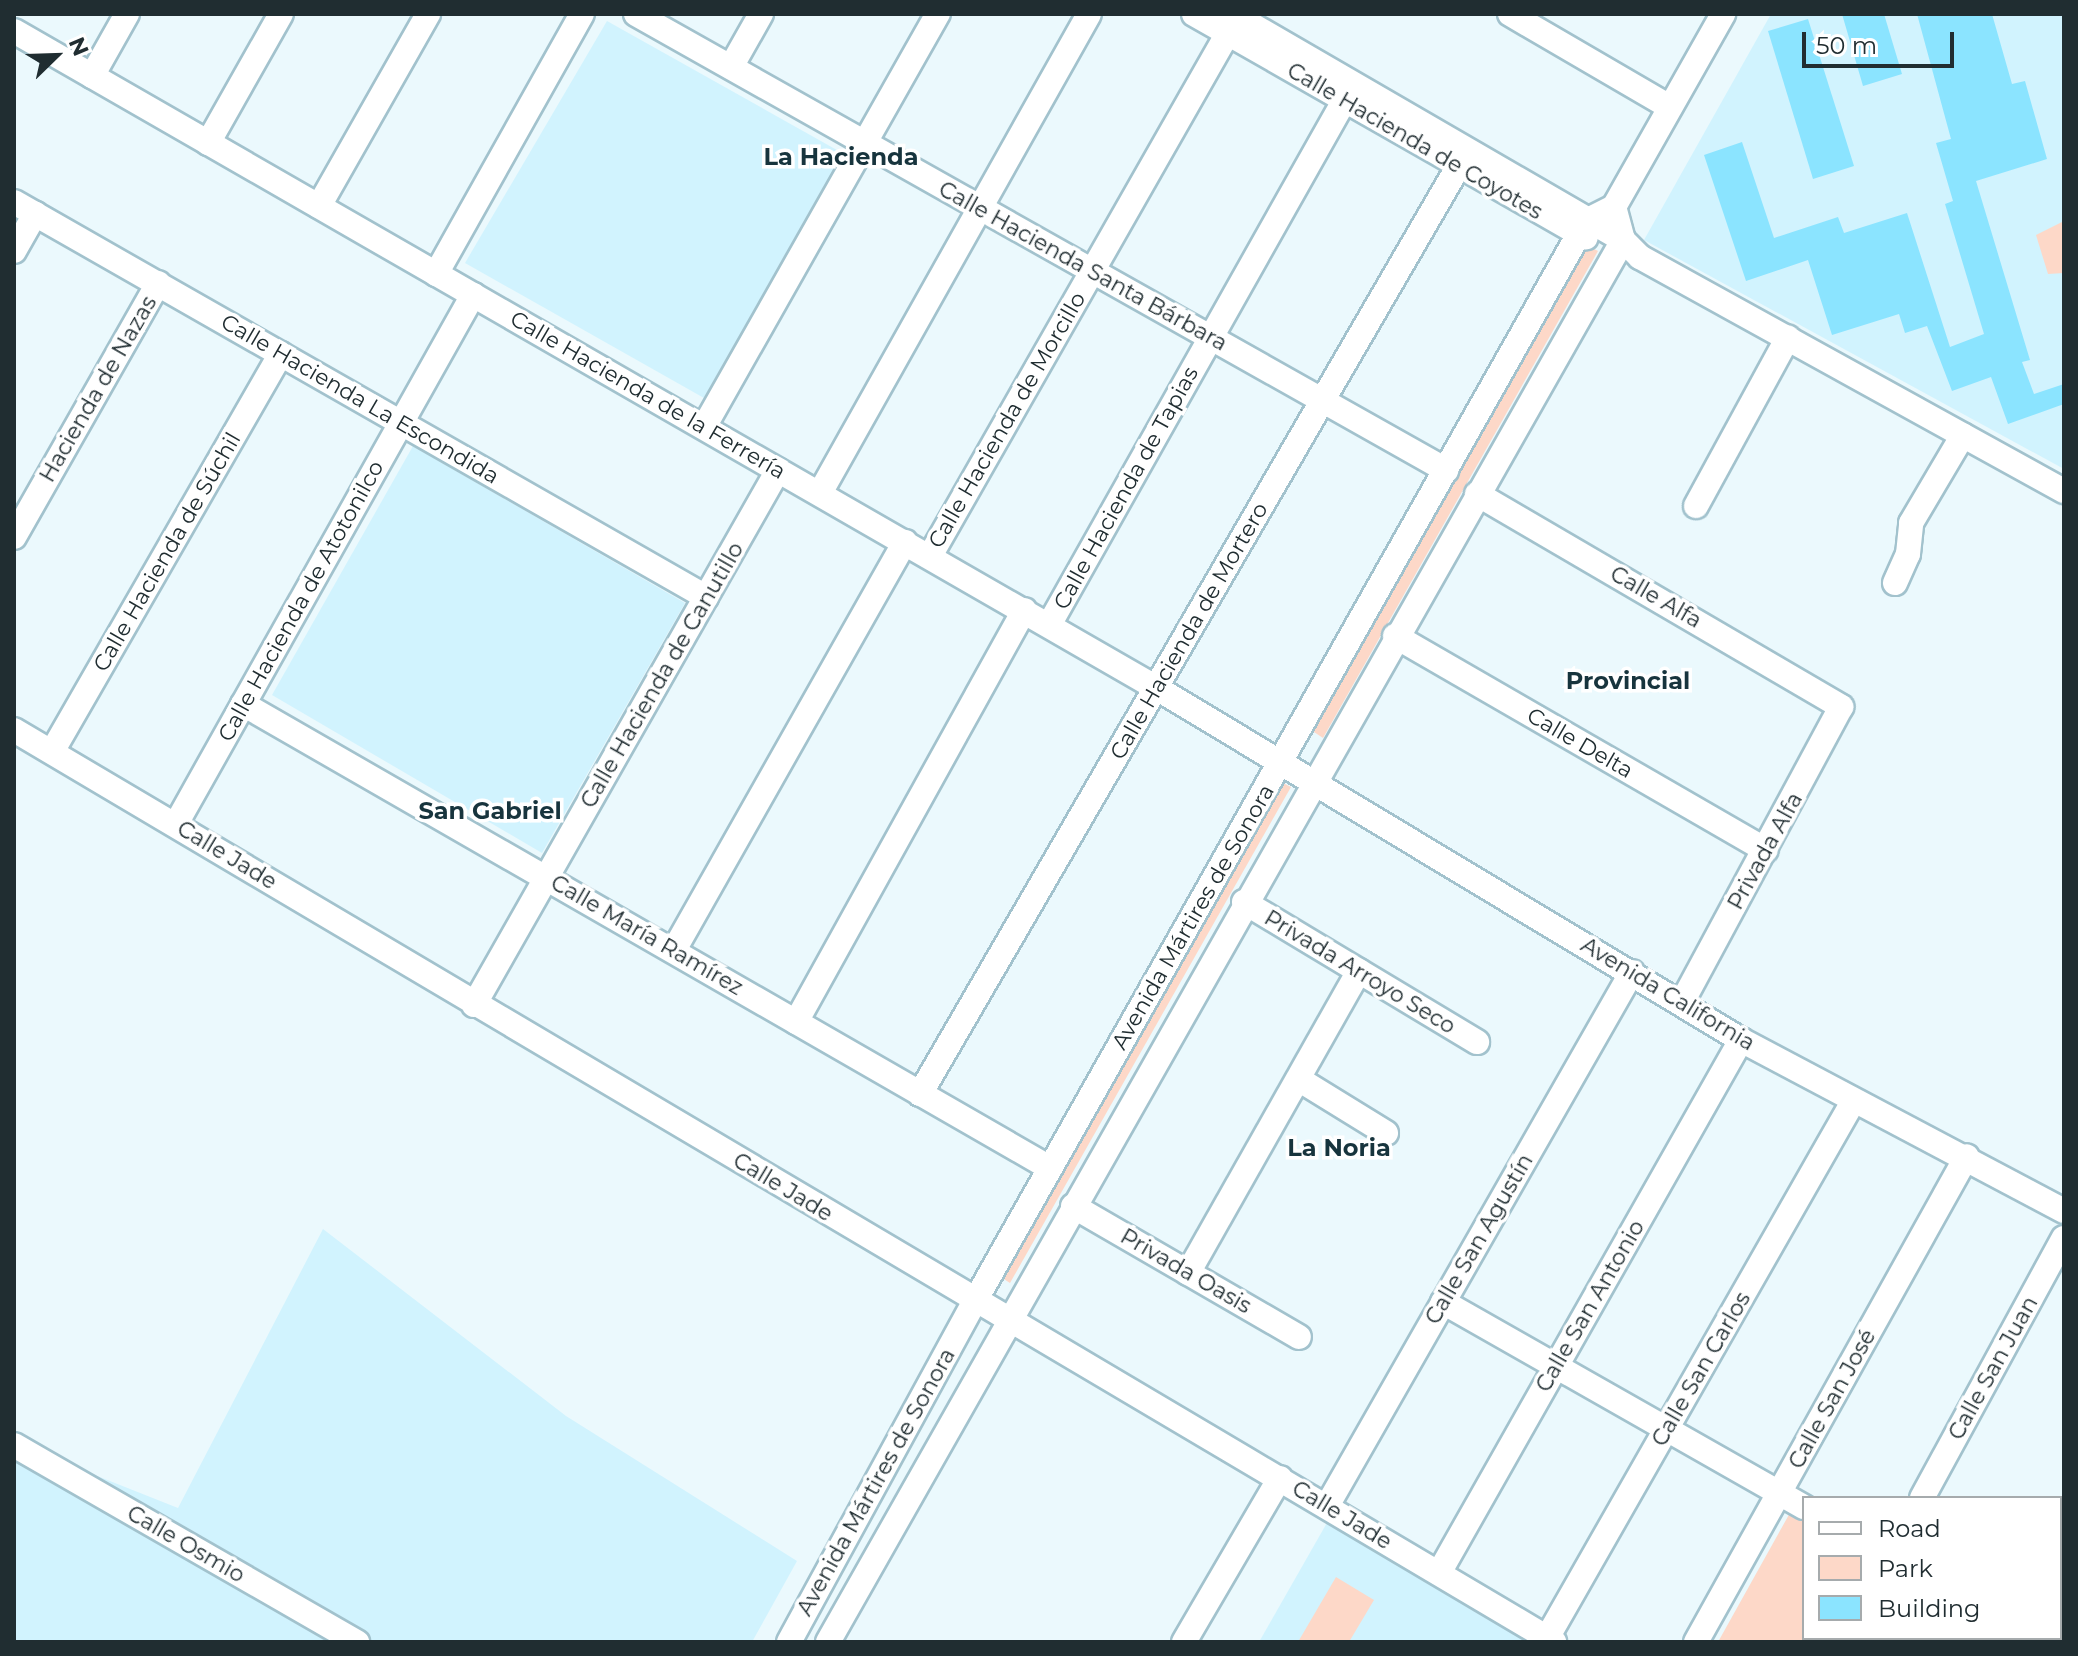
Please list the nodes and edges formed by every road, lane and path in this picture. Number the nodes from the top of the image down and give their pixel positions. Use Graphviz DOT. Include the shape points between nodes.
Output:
graph roads {
  1 [pos="127,14"];
  2 [pos="281,14"];
  3 [pos="428,14"];
  4 [pos="582,14"];
  5 [pos="636,14"];
  6 [pos="761,14"];
  7 [pos="938,14"];
  8 [pos="1089,14"];
  9 [pos="1194,14"];
  10 [pos="1510,14"];
  11 [pos="1723,14"];
  12 [pos="1230,24"];
  13 [pos="14,31"];
  14 [pos="1264,31"];
  15 [pos="731,67"];
  16 [pos="92,76"];
  17 [pos="1344,101"];
  18 [pos="1670,107"];
  19 [pos="208,143"];
  20 [pos="865,143"];
  21 [pos="1458,167"];
  22 [pos="319,206"];
  23 [pos="1614,207"];
  24 [pos="25,208"];
  25 [pos="980,208"];
  26 [pos="1583,227"];
  27 [pos="1626,250"];
  28 [pos="14,251"];
  29 [pos="1092,271"];
  30 [pos="436,274"];
  31 [pos="158,283"];
  32 [pos="473,295"];
  33 [pos="1788,337"];
  34 [pos="1210,338"];
  35 [pos="281,354"];
  36 [pos="1324,402"];
  37 [pos="401,423"];
  38 [pos="704,427"];
  39 [pos="1963,435"];
  40 [pos="778,470"];
  41 [pos="1446,470"];
  42 [pos="2064,491"];
  43 [pos="820,493"];
  44 [pos="1477,494"];
  45 [pos="1696,506"];
  46 [pos="14,537"];
  47 [pos="905,542"];
  48 [pos="930,556"];
  49 [pos="1895,583"];
  50 [pos="706,597"];
  51 [pos="1024,610"];
  52 [pos="1049,625"];
  53 [pos="1395,636"];
  54 [pos="1155,687"];
  55 [pos="1835,700"];
  56 [pos="243,704"];
  57 [pos="14,730"];
  58 [pos="53,750"];
  59 [pos="1281,761"];
  60 [pos="1313,780"];
  61 [pos="176,824"];
  62 [pos="1766,850"];
  63 [pos="546,877"];
  64 [pos="1244,902"];
  65 [pos="674,950"];
  66 [pos="1359,971"];
  67 [pos="1632,972"];
  68 [pos="1682,1002"];
  69 [pos="474,1005"];
  70 [pos="796,1022"];
  71 [pos="1741,1040"];
  72 [pos="1477,1042"];
  73 [pos="1300,1080"];
  74 [pos="920,1094"];
  75 [pos="1854,1100"];
  76 [pos="1386,1133"];
  77 [pos="1967,1156"];
  78 [pos="1050,1168"];
  79 [pos="1073,1206"];
  80 [pos="2064,1211"];
  81 [pos="2064,1238"];
  82 [pos="1188,1273"];
  83 [pos="975,1301"];
  84 [pos="1443,1302"];
  85 [pos="1009,1320"];
  86 [pos="1299,1337"];
  87 [pos="1556,1366"];
  88 [pos="1667,1428"];
  89 [pos="14,1445"];
  90 [pos="1280,1478"];
  91 [pos="1779,1493"];
  92 [pos="1923,1496"];
  93 [pos="1327,1506"];
  94 [pos="1802,1506"];
  95 [pos="1439,1573"];
  96 [pos="1550,1640"];
  97 [pos="357,1642"];
  98 [pos="789,1642"];
  99 [pos="828,1642"];
  100 [pos="1184,1642"];
  101 [pos="1696,1642"];
  1 -- 16 [label="street"];
  2 -- 19 [label="street"];
  3 -- 22 [label="street"];
  4 -- 30 [label="street"];
  5 -- 15 [label="street, Calle Hacienda Santa Bárbara"];
  6 -- 15 [label="street"];
  7 -- 20 [label="street"];
  8 -- 25 [label="street"];
  9 -- 12 [label="street, Calle Hacienda de Coyotes"];
  10 -- 18 [label="street"];
  11 -- 18 [label="street"];
  12 -- 14 [label="street, Calle Hacienda de Coyotes"];
  12 -- 29 [label="street, Calle Hacienda de Morcillo"];
  13 -- 16 [label="street, Calle Hacienda de la Ferrería"];
  14 -- 17 [label="street, Calle Hacienda de Coyotes"];
  14 -- 26 [label="street, Calle Hacienda de Coyotes"];
  15 -- 20 [label="street, Calle Hacienda Santa Bárbara"];
  16 -- 19 [label="street, Calle Hacienda de la Ferrería"];
  17 -- 21 [label="street, Calle Hacienda de Coyotes"];
  17 -- 34 [label="street, Calle Hacienda de Tapias"];
  18 -- 23 [label="street"];
  19 -- 22 [label="street, Calle Hacienda de la Ferrería"];
  20 -- 25 [label="street, Calle Hacienda Santa Bárbara"];
  20 -- 38 [label="street"];
  21 -- 26 [label="street, Calle Hacienda de Coyotes"];
  21 -- 36 [label="street, Calle Hacienda de Mortero"];
  22 -- 30 [label="street, Calle Hacienda de la Ferrería"];
  23 -- 26 [label="street"];
  23 -- 27 [label="street"];
  24 -- 28 [label="street"];
  24 -- 31 [label="street, Calle Hacienda La Escondida"];
  25 -- 29 [label="street, Calle Hacienda Santa Bárbara"];
  25 -- 43 [label="street"];
  26 -- 27 [label="street, Calle Hacienda de Coyotes"];
  26 -- 41 [label="street, Avenida Mártires de Sonora"];
  27 -- 33 [label="street, Calle Hacienda de Coyotes"];
  27 -- 44 [label="street, Avenida Mártires de Sonora"];
  29 -- 34 [label="street, Calle Hacienda Santa Bárbara"];
  29 -- 48 [label="street, Calle Hacienda de Morcillo"];
  30 -- 32 [label="street, Calle Hacienda de la Ferrería"];
  31 -- 35 [label="street, Calle Hacienda La Escondida"];
  31 -- 46 [label="street, Hacienda de Nazas"];
  32 -- 37 [label="street, Calle Hacienda de Atotonilco"];
  32 -- 38 [label="street, Calle Hacienda de la Ferrería"];
  33 -- 39 [label="street, Calle Hacienda de Coyotes"];
  33 -- 45 [label="street"];
  34 -- 36 [label="street, Calle Hacienda Santa Bárbara"];
  34 -- 52 [label="street, Calle Hacienda de Tapias"];
  35 -- 37 [label="street, Calle Hacienda La Escondida"];
  35 -- 58 [label="street, Calle Hacienda de Súchil"];
  36 -- 41 [label="street, Calle Hacienda Santa Bárbara"];
  36 -- 54 [label="street, Calle Hacienda de Mortero"];
  37 -- 50 [label="street, Calle Hacienda La Escondida"];
  37 -- 56 [label="street, Calle Hacienda de Atotonilco"];
  38 -- 40 [label="street, Calle Hacienda de la Ferrería"];
  39 -- 42 [label="street, Calle Hacienda de Coyotes"];
  39 -- 49 [label="street" via="1911,523 1908,554"];
  40 -- 43 [label="street, Calle Hacienda de la Ferrería"];
  40 -- 50 [label="street, Calle Hacienda de Canutillo"];
  41 -- 59 [label="street, Avenida Mártires de Sonora"];
  43 -- 47 [label="street, Calle Hacienda de la Ferrería"];
  44 -- 53 [label="street, Avenida Mártires de Sonora"];
  44 -- 55 [label="street, Calle Alfa"];
  47 -- 48 [label="street, Calle Hacienda de la Ferrería"];
  47 -- 65 [label="street, Calle Hacienda de Morcillo"];
  48 -- 51 [label="street, Calle Hacienda de la Ferrería"];
  50 -- 63 [label="street, Calle Hacienda de Canutillo"];
  51 -- 52 [label="street, Calle Hacienda de la Ferrería"];
  51 -- 70 [label="street, Calle Hacienda de Tapias"];
  52 -- 54 [label="street, Calle Hacienda de la Ferrería"];
  53 -- 60 [label="street, Avenida Mártires de Sonora"];
  53 -- 62 [label="street, Calle Delta"];
  54 -- 59 [label="street, Calle Hacienda de la Ferrería"];
  54 -- 74 [label="street, Calle Hacienda de Mortero"];
  55 -- 62 [label="street, Privada Alfa" via="1842,711"];
  56 -- 61 [label="street, Calle Hacienda de Atotonilco"];
  56 -- 63 [label="street, Calle María Ramírez"];
  57 -- 58 [label="street, Calle Jade"];
  58 -- 61 [label="street, Calle Jade"];
  59 -- 60 [label="street, Avenida California"];
  59 -- 78 [label="street, Avenida Mártires de Sonora"];
  60 -- 64 [label="street, Avenida Mártires de Sonora"];
  60 -- 67 [label="street, Avenida California"];
  61 -- 69 [label="street, Calle Jade"];
  62 -- 68 [label="street, Privada Alfa"];
  63 -- 65 [label="street, Calle María Ramírez"];
  63 -- 69 [label="street, Calle Hacienda de Canutillo"];
  64 -- 66 [label="street, Privada Arroyo Seco"];
  64 -- 79 [label="street, Avenida Mártires de Sonora"];
  65 -- 70 [label="street, Calle María Ramírez"];
  66 -- 72 [label="street, Privada Arroyo Seco"];
  66 -- 73 [label="street"];
  67 -- 68 [label="street, Avenida California"];
  67 -- 84 [label="street, Calle San Agustín"];
  68 -- 71 [label="street, Avenida California"];
  69 -- 83 [label="street, Calle Jade"];
  70 -- 74 [label="street, Calle María Ramírez"];
  71 -- 75 [label="street, Avenida California"];
  71 -- 87 [label="street, Calle San Antonio"];
  73 -- 76 [label="street"];
  73 -- 82 [label="street"];
  74 -- 78 [label="street, Calle María Ramírez"];
  75 -- 77 [label="street, Avenida California"];
  75 -- 88 [label="street, Calle San Carlos"];
  77 -- 80 [label="street, Avenida California"];
  77 -- 91 [label="street, Calle San José"];
  78 -- 83 [label="street, Avenida Mártires de Sonora"];
  79 -- 82 [label="street, Privada Oasis"];
  79 -- 85 [label="street, Avenida Mártires de Sonora"];
  81 -- 92 [label="street, Calle San Juan"];
  82 -- 86 [label="street, Privada Oasis"];
  83 -- 85 [label="street, Calle Jade"];
  83 -- 98 [label="street, Avenida Mártires de Sonora"];
  84 -- 87 [label="street"];
  84 -- 93 [label="street, Calle San Agustín"];
  85 -- 90 [label="street, Calle Jade"];
  85 -- 99 [label="street, Avenida Mártires de Sonora"];
  87 -- 88 [label="street"];
  87 -- 95 [label="street, Calle San Antonio"];
  88 -- 91 [label="street"];
  88 -- 96 [label="street, Calle San Carlos"];
  89 -- 97 [label="street, Calle Osmio"];
  90 -- 93 [label="street, Calle Jade"];
  90 -- 100 [label="street"];
  91 -- 94 [label="street"];
  91 -- 101 [label="street, Calle San José"];
  93 -- 95 [label="street, Calle Jade"];
  95 -- 96 [label="street, Calle Jade"];
}
